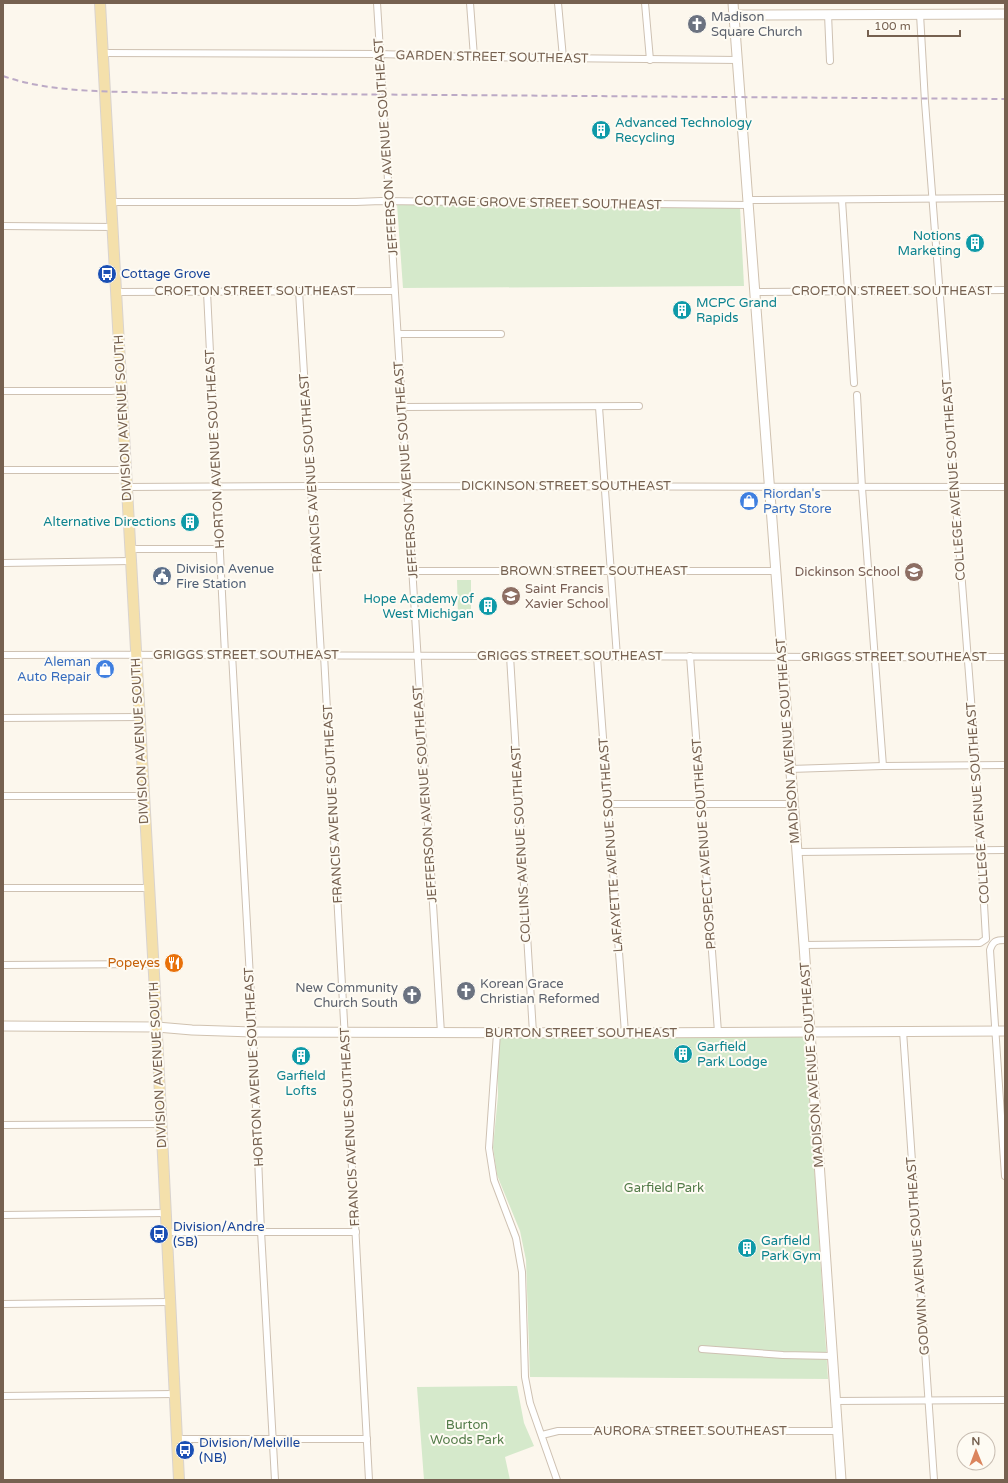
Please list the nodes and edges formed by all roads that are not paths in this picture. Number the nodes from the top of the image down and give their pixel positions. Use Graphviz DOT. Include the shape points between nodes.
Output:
graph roads {
  1 [pos="100,3"];
  2 [pos="377,3"];
  3 [pos="470,3"];
  4 [pos="558,3"];
  5 [pos="645,3"];
  6 [pos="733,3"];
  7 [pos="828,14"];
  8 [pos="920,14"];
  9 [pos="1005,14"];
  10 [pos="735,15"];
  11 [pos="103,53"];
  12 [pos="380,54"];
  13 [pos="474,57"];
  14 [pos="562,58"];
  15 [pos="650,60"];
  16 [pos="738,60"];
  17 [pos="830,61"];
  18 [pos="1005,198"];
  19 [pos="932,199"];
  20 [pos="842,200"];
  21 [pos="111,202"];
  22 [pos="390,202"];
  23 [pos="749,202"];
  24 [pos="3,226"];
  25 [pos="113,227"];
  26 [pos="939,290"];
  27 [pos="1005,290"];
  28 [pos="299,291"];
  29 [pos="394,291"];
  30 [pos="848,291"];
  31 [pos="116,292"];
  32 [pos="207,292"];
  33 [pos="755,292"];
  34 [pos="398,334"];
  35 [pos="501,334"];
  36 [pos="854,383"];
  37 [pos="121,390"];
  38 [pos="3,391"];
  39 [pos="857,395"];
  40 [pos="600,406"];
  41 [pos="639,406"];
  42 [pos="402,407"];
  43 [pos="3,470"];
  44 [pos="126,470"];
  45 [pos="126,486"];
  46 [pos="216,486"];
  47 [pos="311,486"];
  48 [pos="407,486"];
  49 [pos="770,486"];
  50 [pos="606,487"];
  51 [pos="954,487"];
  52 [pos="1005,487"];
  53 [pos="862,488"];
  54 [pos="130,549"];
  55 [pos="220,550"];
  56 [pos="131,561"];
  57 [pos="3,563"];
  58 [pos="610,570"];
  59 [pos="412,571"];
  60 [pos="775,571"];
  61 [pos="136,654"];
  62 [pos="225,654"];
  63 [pos="232,654"];
  64 [pos="3,655"];
  65 [pos="323,655"];
  66 [pos="417,655"];
  67 [pos="510,656"];
  68 [pos="690,656"];
  69 [pos="598,657"];
  70 [pos="617,657"];
  71 [pos="968,657"];
  72 [pos="1005,657"];
  73 [pos="781,658"];
  74 [pos="874,658"];
  75 [pos="139,717"];
  76 [pos="3,718"];
  77 [pos="976,765"];
  78 [pos="1005,765"];
  79 [pos="883,766"];
  80 [pos="790,769"];
  81 [pos="3,796"];
  82 [pos="143,796"];
  83 [pos="702,803"];
  84 [pos="608,804"];
  85 [pos="793,804"];
  86 [pos="982,850"];
  87 [pos="1005,850"];
  88 [pos="797,852"];
  89 [pos="3,888"];
  90 [pos="149,888"];
  91 [pos="1005,940"];
  92 [pos="804,945"];
  93 [pos="153,964"];
  94 [pos="3,965"];
  95 [pos="3,1026"];
  96 [pos="157,1027"];
  97 [pos="903,1031"];
  98 [pos="994,1031"];
  99 [pos="1005,1031"];
  100 [pos="253,1032"];
  101 [pos="346,1032"];
  102 [pos="533,1032"];
  103 [pos="718,1032"];
  104 [pos="810,1032"];
  105 [pos="441,1033"];
  106 [pos="497,1033"];
  107 [pos="625,1033"];
  108 [pos="162,1124"];
  109 [pos="3,1125"];
  110 [pos="1005,1176"];
  111 [pos="165,1213"];
  112 [pos="3,1215"];
  113 [pos="261,1231"];
  114 [pos="166,1232"];
  115 [pos="356,1232"];
  116 [pos="169,1302"];
  117 [pos="3,1304"];
  118 [pos="702,1349"];
  119 [pos="832,1356"];
  120 [pos="174,1394"];
  121 [pos="3,1396"];
  122 [pos="928,1400"];
  123 [pos="1005,1400"];
  124 [pos="835,1401"];
  125 [pos="838,1431"];
  126 [pos="542,1435"];
  127 [pos="273,1438"];
  128 [pos="177,1439"];
  129 [pos="367,1439"];
  130 [pos="179,1480"];
  131 [pos="275,1480"];
  132 [pos="369,1480"];
  133 [pos="557,1480"];
  134 [pos="841,1480"];
  135 [pos="934,1480"];
  1 -- 11 [label="main road, DIVISION AVENUE SOUTH"];
  2 -- 12 [label="street, JEFFERSON AVENUE SOUTHEAST"];
  3 -- 13 [label="street"];
  4 -- 14 [label="street"];
  5 -- 15 [label="street"];
  6 -- 10 [label="street, MADISON AVENUE SOUTHEAST"];
  7 -- 8 [label="street"];
  7 -- 10 [label="street"];
  7 -- 17 [label="street"];
  8 -- 9 [label="street"];
  8 -- 19 [label="street, COLLEGE AVENUE SOUTHEAST"];
  10 -- 16 [label="street, MADISON AVENUE SOUTHEAST"];
  11 -- 12 [label="street, GARDEN STREET SOUTHEAST"];
  11 -- 21 [label="main road, DIVISION AVENUE SOUTH"];
  12 -- 13 [label="street, GARDEN STREET SOUTHEAST"];
  12 -- 22 [label="street, JEFFERSON AVENUE SOUTHEAST"];
  13 -- 14 [label="street, GARDEN STREET SOUTHEAST"];
  14 -- 15 [label="street, GARDEN STREET SOUTHEAST"];
  15 -- 16 [label="street, GARDEN STREET SOUTHEAST"];
  16 -- 23 [label="street, MADISON AVENUE SOUTHEAST"];
  18 -- 19 [label="street, COTTAGE GROVE STREET SOUTHEAST"];
  19 -- 20 [label="street, COTTAGE GROVE STREET SOUTHEAST"];
  19 -- 26 [label="street, COLLEGE AVENUE SOUTHEAST"];
  20 -- 23 [label="street, COTTAGE GROVE STREET SOUTHEAST"];
  20 -- 30 [label="street"];
  21 -- 22 [label="street, COTTAGE GROVE STREET SOUTHEAST"];
  21 -- 25 [label="main road, DIVISION AVENUE SOUTH"];
  22 -- 23 [label="street, COTTAGE GROVE STREET SOUTHEAST"];
  22 -- 29 [label="street, JEFFERSON AVENUE SOUTHEAST"];
  23 -- 33 [label="street, MADISON AVENUE SOUTHEAST"];
  24 -- 25 [label="street"];
  25 -- 31 [label="main road, DIVISION AVENUE SOUTH"];
  26 -- 27 [label="street, CROFTON STREET SOUTHEAST"];
  26 -- 30 [label="street, CROFTON STREET SOUTHEAST"];
  26 -- 51 [label="street, COLLEGE AVENUE SOUTHEAST"];
  28 -- 29 [label="street, CROFTON STREET SOUTHEAST"];
  28 -- 32 [label="street, CROFTON STREET SOUTHEAST"];
  28 -- 47 [label="street, FRANCIS AVENUE SOUTHEAST"];
  29 -- 34 [label="street, JEFFERSON AVENUE SOUTHEAST"];
  30 -- 33 [label="street, CROFTON STREET SOUTHEAST"];
  30 -- 36 [label="street"];
  31 -- 32 [label="street, CROFTON STREET SOUTHEAST"];
  31 -- 37 [label="main road, DIVISION AVENUE SOUTH"];
  32 -- 46 [label="street, HORTON AVENUE SOUTHEAST"];
  33 -- 49 [label="street, MADISON AVENUE SOUTHEAST"];
  34 -- 35 [label="street"];
  34 -- 42 [label="street, JEFFERSON AVENUE SOUTHEAST"];
  37 -- 38 [label="street"];
  37 -- 44 [label="main road, DIVISION AVENUE SOUTH"];
  39 -- 53 [label="street"];
  40 -- 41 [label="street"];
  40 -- 42 [label="street"];
  40 -- 50 [label="street"];
  42 -- 48 [label="street, JEFFERSON AVENUE SOUTHEAST"];
  43 -- 44 [label="street"];
  44 -- 45 [label="main road, DIVISION AVENUE SOUTH"];
  45 -- 46 [label="street, DICKINSON STREET SOUTHEAST"];
  45 -- 54 [label="main road, DIVISION AVENUE SOUTH"];
  46 -- 47 [label="street, DICKINSON STREET SOUTHEAST"];
  46 -- 55 [label="street, HORTON AVENUE SOUTHEAST"];
  47 -- 48 [label="street, DICKINSON STREET SOUTHEAST"];
  47 -- 65 [label="street, FRANCIS AVENUE SOUTHEAST"];
  48 -- 50 [label="street, DICKINSON STREET SOUTHEAST"];
  48 -- 59 [label="street, JEFFERSON AVENUE SOUTHEAST"];
  49 -- 50 [label="street, DICKINSON STREET SOUTHEAST"];
  49 -- 53 [label="street, DICKINSON STREET SOUTHEAST"];
  49 -- 60 [label="street, MADISON AVENUE SOUTHEAST"];
  50 -- 58 [label="street"];
  51 -- 52 [label="street, DICKINSON STREET SOUTHEAST"];
  51 -- 53 [label="street, DICKINSON STREET SOUTHEAST"];
  51 -- 71 [label="street, COLLEGE AVENUE SOUTHEAST"];
  53 -- 74 [label="street"];
  54 -- 55 [label="street"];
  54 -- 56 [label="main road, DIVISION AVENUE SOUTH"];
  55 -- 62 [label="street, HORTON AVENUE SOUTHEAST"];
  56 -- 57 [label="street"];
  56 -- 61 [label="main road, DIVISION AVENUE SOUTH"];
  58 -- 59 [label="street, BROWN STREET SOUTHEAST"];
  58 -- 60 [label="street, BROWN STREET SOUTHEAST"];
  58 -- 70 [label="street"];
  59 -- 66 [label="street, JEFFERSON AVENUE SOUTHEAST"];
  60 -- 73 [label="street, MADISON AVENUE SOUTHEAST"];
  61 -- 62 [label="street, GRIGGS STREET SOUTHEAST"];
  61 -- 64 [label="street, GRIGGS STREET SOUTHEAST"];
  61 -- 75 [label="main road, DIVISION AVENUE SOUTH"];
  62 -- 63 [label="street, GRIGGS STREET SOUTHEAST"];
  63 -- 65 [label="street, GRIGGS STREET SOUTHEAST"];
  63 -- 100 [label="street, HORTON AVENUE SOUTHEAST"];
  65 -- 66 [label="street, GRIGGS STREET SOUTHEAST"];
  65 -- 101 [label="street, FRANCIS AVENUE SOUTHEAST"];
  66 -- 67 [label="street, GRIGGS STREET SOUTHEAST"];
  66 -- 105 [label="street, JEFFERSON AVENUE SOUTHEAST"];
  67 -- 69 [label="street, GRIGGS STREET SOUTHEAST"];
  67 -- 102 [label="street, COLLINS AVENUE SOUTHEAST"];
  68 -- 70 [label="street, GRIGGS STREET SOUTHEAST"];
  68 -- 73 [label="street, GRIGGS STREET SOUTHEAST"];
  68 -- 83 [label="street, PROSPECT AVENUE SOUTHEAST"];
  69 -- 70 [label="street, GRIGGS STREET SOUTHEAST"];
  69 -- 84 [label="street, LAFAYETTE AVENUE SOUTHEAST"];
  71 -- 72 [label="street, GRIGGS STREET SOUTHEAST"];
  71 -- 74 [label="street, GRIGGS STREET SOUTHEAST"];
  71 -- 77 [label="street, COLLEGE AVENUE SOUTHEAST"];
  73 -- 74 [label="street, GRIGGS STREET SOUTHEAST"];
  73 -- 80 [label="street, MADISON AVENUE SOUTHEAST"];
  74 -- 79 [label="street"];
  75 -- 76 [label="street"];
  75 -- 82 [label="main road, DIVISION AVENUE SOUTH"];
  77 -- 78 [label="street"];
  77 -- 79 [label="street"];
  77 -- 86 [label="street, COLLEGE AVENUE SOUTHEAST"];
  79 -- 80 [label="street"];
  80 -- 85 [label="street, MADISON AVENUE SOUTHEAST"];
  81 -- 82 [label="street"];
  82 -- 90 [label="main road, DIVISION AVENUE SOUTH"];
  83 -- 84 [label="street"];
  83 -- 85 [label="street"];
  83 -- 103 [label="street, PROSPECT AVENUE SOUTHEAST"];
  84 -- 107 [label="street, LAFAYETTE AVENUE SOUTHEAST"];
  85 -- 88 [label="street, MADISON AVENUE SOUTHEAST"];
  86 -- 87 [label="street"];
  86 -- 88 [label="street"];
  86 -- 92 [label="street, COLLEGE AVENUE SOUTHEAST" via="986,935 984,941"];
  88 -- 92 [label="street, MADISON AVENUE SOUTHEAST"];
  89 -- 90 [label="street"];
  90 -- 93 [label="main road, DIVISION AVENUE SOUTH"];
  91 -- 98 [label="street" via="997,940 990,950"];
  92 -- 104 [label="street, MADISON AVENUE SOUTHEAST"];
  93 -- 94 [label="street"];
  93 -- 96 [label="main road, DIVISION AVENUE SOUTH"];
  95 -- 96 [label="street, BURTON STREET SOUTHEAST"];
  96 -- 100 [label="street, BURTON STREET SOUTHEAST"];
  96 -- 108 [label="main road, DIVISION AVENUE SOUTH"];
  97 -- 98 [label="street, BURTON STREET SOUTHEAST"];
  97 -- 104 [label="street, BURTON STREET SOUTHEAST"];
  97 -- 122 [label="street, GODWIN AVENUE SOUTHEAST"];
  98 -- 99 [label="street, BURTON STREET SOUTHEAST"];
  98 -- 110 [label="street"];
  100 -- 101 [label="street, BURTON STREET SOUTHEAST"];
  100 -- 113 [label="street, HORTON AVENUE SOUTHEAST"];
  101 -- 105 [label="street, BURTON STREET SOUTHEAST"];
  101 -- 115 [label="street, FRANCIS AVENUE SOUTHEAST"];
  102 -- 106 [label="street, BURTON STREET SOUTHEAST"];
  102 -- 107 [label="street, BURTON STREET SOUTHEAST"];
  103 -- 104 [label="street, BURTON STREET SOUTHEAST"];
  103 -- 107 [label="street, BURTON STREET SOUTHEAST"];
  104 -- 119 [label="street, MADISON AVENUE SOUTHEAST"];
  105 -- 106 [label="street, BURTON STREET SOUTHEAST"];
  106 -- 126 [label="street" via="489,1148 494,1180 516,1238 522,1282 525,1377 530,1403"];
  108 -- 109 [label="street"];
  108 -- 111 [label="main road, DIVISION AVENUE SOUTH"];
  111 -- 112 [label="street"];
  111 -- 114 [label="main road, DIVISION AVENUE SOUTH"];
  113 -- 114 [label="street"];
  113 -- 115 [label="street"];
  113 -- 127 [label="street, HORTON AVENUE SOUTHEAST"];
  114 -- 116 [label="main road, DIVISION AVENUE SOUTH"];
  115 -- 129 [label="street, FRANCIS AVENUE SOUTHEAST"];
  116 -- 117 [label="street"];
  116 -- 120 [label="main road, DIVISION AVENUE SOUTH"];
  118 -- 119 [label="street"];
  119 -- 124 [label="street, MADISON AVENUE SOUTHEAST"];
  120 -- 121 [label="street"];
  120 -- 128 [label="main road, DIVISION AVENUE SOUTH"];
  122 -- 123 [label="street"];
  122 -- 124 [label="street"];
  122 -- 135 [label="street, GODWIN AVENUE SOUTHEAST"];
  124 -- 125 [label="street, MADISON AVENUE SOUTHEAST"];
  125 -- 126 [label="street, AURORA STREET SOUTHEAST" via="558,1431"];
  125 -- 134 [label="street, MADISON AVENUE SOUTHEAST"];
  126 -- 133 [label="street"];
  127 -- 128 [label="street"];
  127 -- 129 [label="street"];
  127 -- 131 [label="street, HORTON AVENUE SOUTHEAST"];
  128 -- 130 [label="main road, DIVISION AVENUE SOUTH"];
  129 -- 132 [label="street, FRANCIS AVENUE SOUTHEAST"];
}
